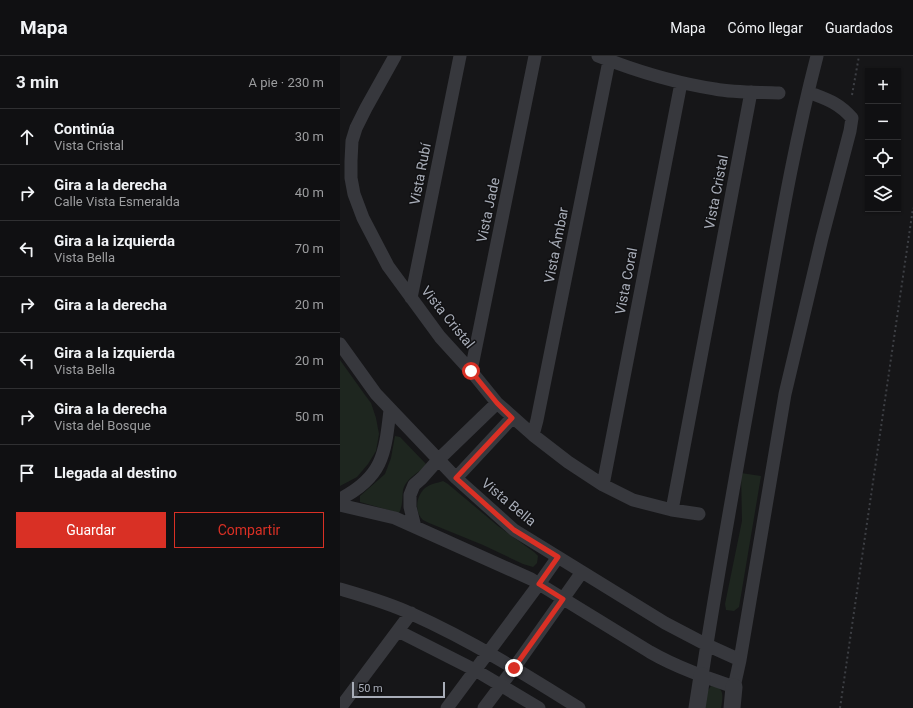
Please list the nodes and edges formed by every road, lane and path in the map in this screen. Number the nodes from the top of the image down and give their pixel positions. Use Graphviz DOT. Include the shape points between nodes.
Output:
graph roads {
  1 [pos="395,56"];
  2 [pos="460,56"];
  3 [pos="535,56"];
  4 [pos="817,56"];
  5 [pos="859,56"];
  6 [pos="604,58"];
  7 [pos="681,83"];
  8 [pos="751,92"];
  9 [pos="808,92"];
  10 [pos="779,93"];
  11 [pos="852,96"];
  12 [pos="913,208"];
  13 [pos="411,298"];
  14 [pos="340,344"];
  15 [pos="471,371"];
  16 [pos="497,403"];
  17 [pos="390,410"];
  18 [pos="512,418"];
  19 [pos="533,436"];
  20 [pos="438,460"];
  21 [pos="456,478"];
  22 [pos="603,485"];
  23 [pos="340,500"];
  24 [pos="340,504"];
  25 [pos="672,510"];
  26 [pos="699,514"];
  27 [pos="415,527"];
  28 [pos="558,557"];
  29 [pos="582,572"];
  30 [pos="539,584"];
  31 [pos="340,589"];
  32 [pos="563,599"];
  33 [pos="411,613"];
  34 [pos="398,631"];
  35 [pos="707,644"];
  36 [pos="488,654"];
  37 [pos="740,660"];
  38 [pos="514,668"];
  39 [pos="475,670"];
  40 [pos="702,676"];
  41 [pos="501,686"];
  42 [pos="734,687"];
  43 [pos="340,708"];
  44 [pos="447,708"];
  45 [pos="484,708"];
  46 [pos="539,708"];
  47 [pos="579,708"];
  48 [pos="697,708"];
  49 [pos="732,708"];
  50 [pos="840,708"];
  1 -- 13 [label="street, Vista Cristal" via="356,128 352,140 351,178 363,218 388,266"];
  2 -- 13 [label="street, Vista Rubí"];
  3 -- 15 [label="street, Vista Jade"];
  4 -- 9 [label="street"];
  5 -- 11 [label="path"];
  6 -- 7 [label="street" via="646,74"];
  6 -- 19 [label="street, Vista Ámbar"];
  7 -- 8 [label="street" via="717,90"];
  7 -- 22 [label="street, Vista Coral"];
  8 -- 10 [label="street"];
  8 -- 25 [label="street, Vista Cristal"];
  9 -- 35 [label="street" via="785,203"];
  9 -- 37 [label="street" via="832,101 852,118 786,394"];
  12 -- 50 [label="path"];
  13 -- 15 [label="street, Vista Cristal" via="440,337"];
  14 -- 17 [label="street, Vista Bella"];
  15 -- 16 [label="street, Vista Cristal"];
  16 -- 18 [label="street, Vista Cristal"];
  16 -- 20 [label="street"];
  17 -- 20 [label="street, Vista Bella"];
  17 -- 23 [label="street" via="387,441 377,469 364,484"];
  18 -- 19 [label="street, Vista Cristal"];
  18 -- 21 [label="street"];
  19 -- 22 [label="street, Vista Cristal"];
  20 -- 21 [label="street, Vista Bella"];
  20 -- 27 [label="street" via="414,485 410,494"];
  21 -- 28 [label="street, Vista Bella" via="514,530"];
  22 -- 25 [label="street, Vista Cristal" via="633,500"];
  24 -- 27 [label="street" via="395,518"];
  25 -- 26 [label="street, Vista Cristal"];
  27 -- 30 [label="street"];
  28 -- 29 [label="street, Vista Bella"];
  28 -- 30 [label="street"];
  29 -- 32 [label="street"];
  29 -- 35 [label="street, Vista Bella" via="665,623"];
  30 -- 32 [label="street"];
  30 -- 36 [label="street"];
  31 -- 33 [label="street"];
  32 -- 38 [label="street"];
  32 -- 40 [label="street" via="667,662"];
  33 -- 34 [label="street"];
  33 -- 36 [label="street"];
  34 -- 39 [label="street"];
  34 -- 43 [label="street"];
  35 -- 37 [label="street, Vista Bella"];
  35 -- 40 [label="street"];
  36 -- 38 [label="street"];
  36 -- 39 [label="street"];
  37 -- 42 [label="street"];
  38 -- 41 [label="street"];
  38 -- 47 [label="street"];
  39 -- 41 [label="street"];
  39 -- 44 [label="street"];
  40 -- 42 [label="street"];
  40 -- 48 [label="street"];
  41 -- 45 [label="street"];
  41 -- 46 [label="street"];
  42 -- 49 [label="street"];
}
